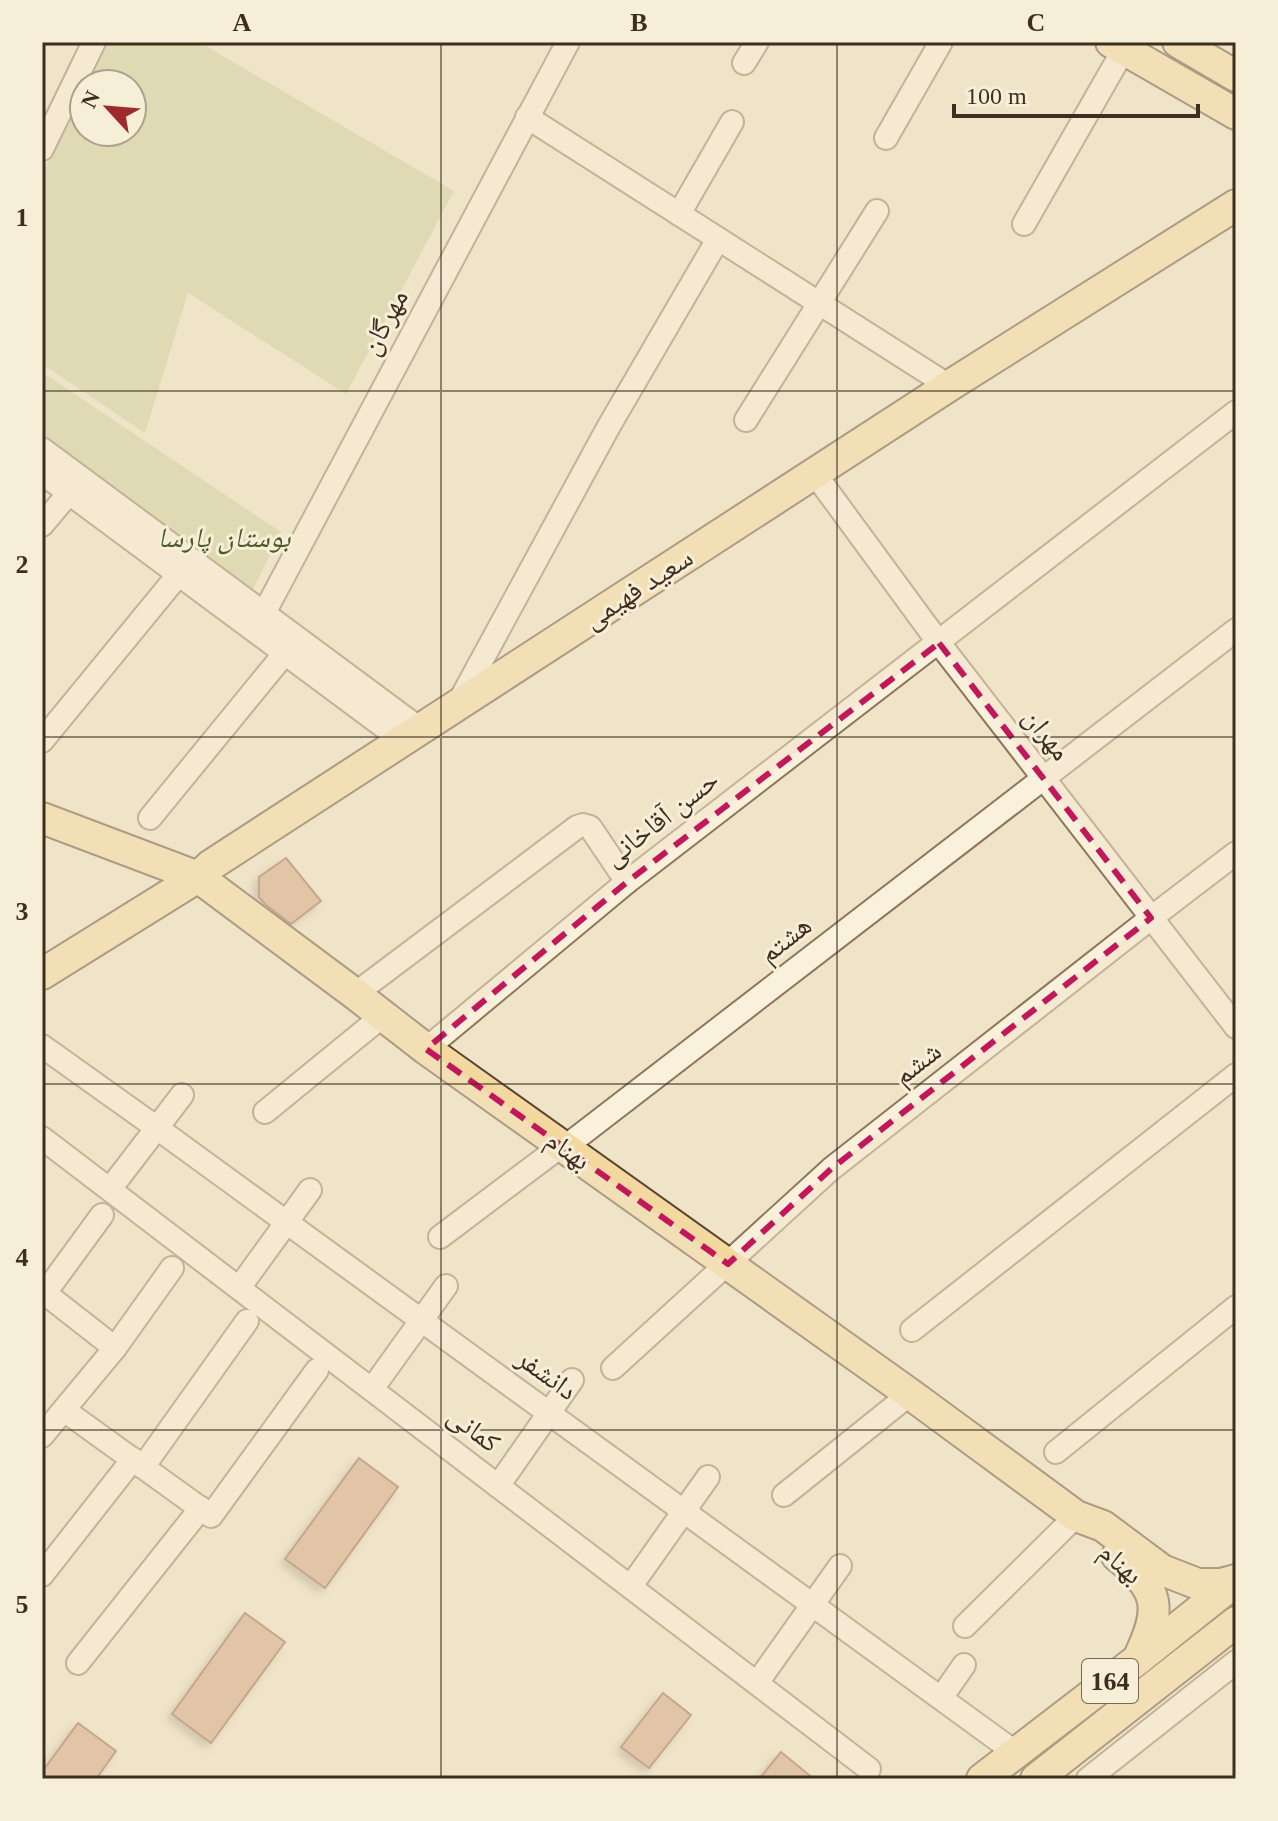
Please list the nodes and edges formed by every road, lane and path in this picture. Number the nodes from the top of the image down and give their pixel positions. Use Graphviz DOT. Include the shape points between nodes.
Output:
graph roads {
  1 [pos="94,42"];
  2 [pos="568,42"];
  3 [pos="757,42"];
  4 [pos="941,42"];
  5 [pos="1186,44"];
  6 [pos="1118,46"];
  7 [pos="744,63"];
  8 [pos="1236,76"];
  9 [pos="1236,114"];
  10 [pos="527,117"];
  11 [pos="732,122"];
  12 [pos="886,138"];
  13 [pos="42,149"];
  14 [pos="1236,205"];
  15 [pos="877,211"];
  16 [pos="679,214"];
  17 [pos="1024,224"];
  18 [pos="718,239"];
  19 [pos="820,303"];
  20 [pos="949,386"];
  21 [pos="1236,412"];
  22 [pos="746,420"];
  23 [pos="42,449"];
  24 [pos="42,473"];
  25 [pos="815,474"];
  26 [pos="69,493"];
  27 [pos="42,525"];
  28 [pos="185,567"];
  29 [pos="259,622"];
  30 [pos="1236,630"];
  31 [pos="939,643"];
  32 [pos="291,646"];
  33 [pos="457,704"];
  34 [pos="411,735"];
  35 [pos="42,741"];
  36 [pos="1043,778"];
  37 [pos="42,818"];
  38 [pos="150,818"];
  39 [pos="1236,853"];
  40 [pos="198,877"];
  41 [pos="627,882"];
  42 [pos="1151,918"];
  43 [pos="42,974"];
  44 [pos="355,994"];
  45 [pos="382,1014"];
  46 [pos="1236,1027"];
  47 [pos="42,1046"];
  48 [pos="426,1049"];
  49 [pos="1236,1075"];
  50 [pos="182,1095"];
  51 [pos="265,1112"];
  52 [pos="157,1128"];
  53 [pos="42,1138"];
  54 [pos="559,1150"];
  55 [pos="110,1189"];
  56 [pos="310,1190"];
  57 [pos="102,1215"];
  58 [pos="287,1222"];
  59 [pos="440,1237"];
  60 [pos="728,1264"];
  61 [pos="172,1268"];
  62 [pos="446,1286"];
  63 [pos="239,1288"];
  64 [pos="43,1292"];
  65 [pos="1236,1307"];
  66 [pos="422,1320"];
  67 [pos="247,1321"];
  68 [pos="912,1330"];
  69 [pos="115,1348"];
  70 [pos="613,1368"];
  71 [pos="317,1370"];
  72 [pos="572,1380"];
  73 [pos="372,1389"];
  74 [pos="910,1394"];
  75 [pos="64,1410"];
  76 [pos="549,1413"];
  77 [pos="42,1436"];
  78 [pos="1056,1452"];
  79 [pos="138,1463"];
  80 [pos="708,1477"];
  81 [pos="498,1486"];
  82 [pos="784,1495"];
  83 [pos="684,1511"];
  84 [pos="206,1512"];
  85 [pos="1076,1516"];
  86 [pos="840,1566"];
  87 [pos="42,1575"];
  88 [pos="1155,1578"];
  89 [pos="1236,1580"];
  90 [pos="631,1586"];
  91 [pos="813,1605"];
  92 [pos="1236,1622"];
  93 [pos="965,1626"];
  94 [pos="1137,1660"];
  95 [pos="1236,1662"];
  96 [pos="78,1663"];
  97 [pos="964,1665"];
  98 [pos="757,1683"];
  99 [pos="941,1698"];
  100 [pos="1016,1753"];
  101 [pos="869,1769"];
  102 [pos="982,1779"];
  103 [pos="1036,1779"];
  104 [pos="1088,1779"];
  1 -- 13 [label="street"];
  2 -- 10 [label="street, مهرگان"];
  3 -- 7 [label="street"];
  4 -- 12 [label="street"];
  5 -- 8 [label="main road"];
  6 -- 9 [label="main road"];
  6 -- 17 [label="street"];
  10 -- 16 [label="street"];
  10 -- 29 [label="street, مهرگان"];
  11 -- 16 [label="street"];
  14 -- 20 [label="main road, سعید فهیمی"];
  15 -- 19 [label="street"];
  16 -- 18 [label="street"];
  18 -- 19 [label="street"];
  18 -- 33 [label="street"];
  19 -- 20 [label="street"];
  19 -- 22 [label="street"];
  20 -- 25 [label="main road, سعید فهیمی"];
  21 -- 31 [label="street, حسن آقاخانی"];
  23 -- 28 [label="street"];
  24 -- 26 [label="street"];
  25 -- 31 [label="street, مهران"];
  25 -- 33 [label="main road, سعید فهیمی"];
  26 -- 27 [label="street"];
  26 -- 28 [label="street"];
  28 -- 29 [label="street"];
  28 -- 35 [label="street"];
  29 -- 32 [label="street"];
  30 -- 36 [label="street, هشتم"];
  31 -- 36 [label="street, مهران"];
  31 -- 41 [label="street, حسن آقاخانی"];
  32 -- 34 [label="street"];
  32 -- 38 [label="street"];
  33 -- 34 [label="main road, سعید فهیمی"];
  34 -- 40 [label="main road, سعید فهیمی"];
  36 -- 42 [label="street, مهران"];
  36 -- 54 [label="street, هشتم"];
  37 -- 40 [label="main road, بهنام"];
  39 -- 42 [label="street, ششم"];
  40 -- 43 [label="main road, سعید فهیمی"];
  40 -- 44 [label="main road, بهنام"];
  41 -- 44 [label="street" via="590,827 577,827"];
  41 -- 48 [label="street, حسن آقاخانی"];
  42 -- 46 [label="street, مهران"];
  42 -- 60 [label="street, ششم" via="831,1169"];
  44 -- 45 [label="main road, بهنام"];
  45 -- 48 [label="main road, بهنام"];
  45 -- 51 [label="street"];
  47 -- 52 [label="street, دانشفر"];
  48 -- 54 [label="main road, بهنام"];
  49 -- 68 [label="street"];
  50 -- 52 [label="street"];
  52 -- 55 [label="street"];
  52 -- 58 [label="street, دانشفر"];
  53 -- 55 [label="street, کمانی"];
  54 -- 59 [label="street, هشتم"];
  54 -- 60 [label="main road, بهنام"];
  55 -- 63 [label="street, کمانی"];
  56 -- 58 [label="street"];
  57 -- 64 [label="street"];
  58 -- 63 [label="street"];
  58 -- 66 [label="street, دانشفر"];
  60 -- 70 [label="street, ششم"];
  60 -- 74 [label="main road, بهنام"];
  61 -- 69 [label="street"];
  62 -- 66 [label="street"];
  63 -- 73 [label="street, کمانی"];
  64 -- 69 [label="street"];
  65 -- 78 [label="street"];
  66 -- 73 [label="street"];
  66 -- 76 [label="street, دانشفر"];
  67 -- 79 [label="street"];
  69 -- 75 [label="street"];
  71 -- 84 [label="street"];
  72 -- 76 [label="street"];
  73 -- 81 [label="street, کمانی"];
  74 -- 82 [label="street"];
  74 -- 85 [label="main road, بهنام"];
  75 -- 77 [label="street"];
  75 -- 79 [label="street"];
  76 -- 81 [label="street"];
  76 -- 83 [label="street, دانشفر"];
  79 -- 84 [label="street"];
  79 -- 87 [label="street"];
  80 -- 83 [label="street"];
  81 -- 90 [label="street, کمانی"];
  83 -- 90 [label="street"];
  83 -- 91 [label="street, دانشفر"];
  84 -- 96 [label="street"];
  85 -- 88 [label="main road, بهنام" via="1103,1526"];
  85 -- 93 [label="street"];
  86 -- 91 [label="street"];
  88 -- 89 [label="main road, بهنام" via="1198,1584"];
  88 -- 94 [label="main road, بهنام" via="1153,1618"];
  89 -- 94 [label="main road, 164"];
  90 -- 98 [label="street, کمانی"];
  91 -- 98 [label="street"];
  91 -- 99 [label="street, دانشفر"];
  92 -- 103 [label="main road, 164"];
  94 -- 100 [label="main road, 164"];
  95 -- 104 [label="street"];
  97 -- 99 [label="street"];
  98 -- 101 [label="street, کمانی"];
  99 -- 100 [label="street, دانشفر"];
  100 -- 102 [label="main road, 164"];
}
